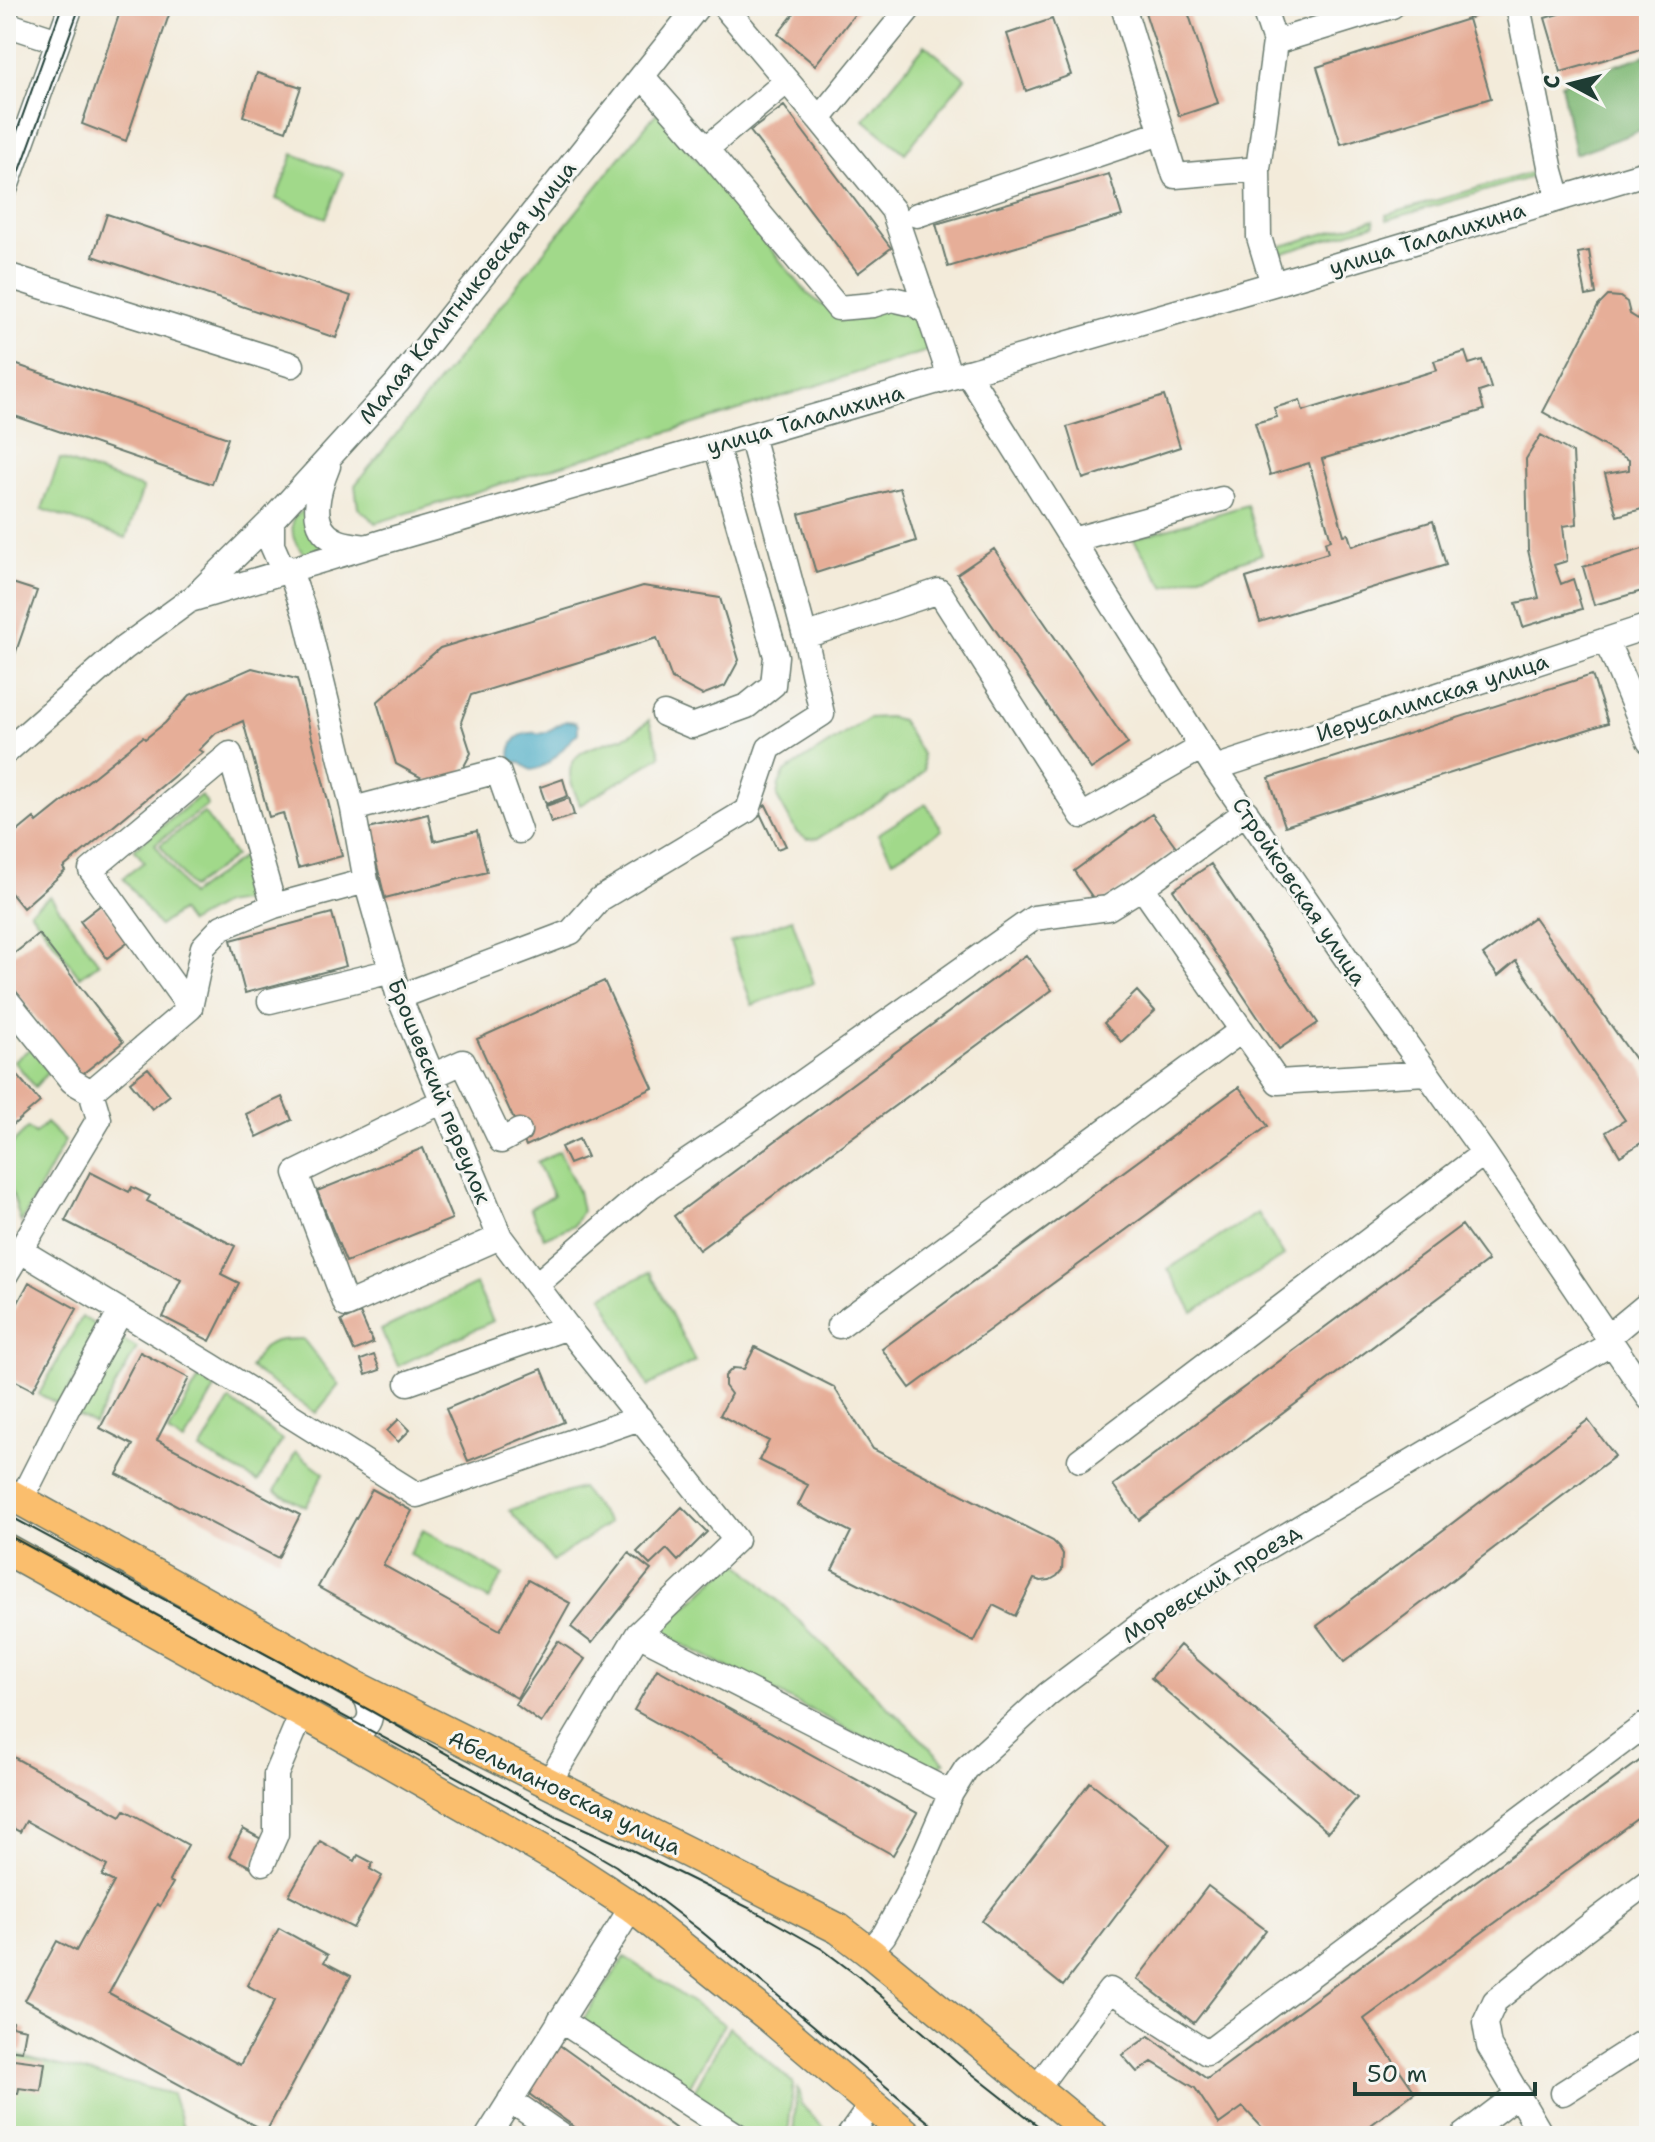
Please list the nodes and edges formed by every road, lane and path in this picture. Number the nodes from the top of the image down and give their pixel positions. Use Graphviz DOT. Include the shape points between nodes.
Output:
graph roads {
  1 [pos="71,6"];
  2 [pos="698,6"];
  3 [pos="724,6"];
  4 [pos="911,6"];
  5 [pos="1123,6"];
  6 [pos="1263,6"];
  7 [pos="1392,6"];
  8 [pos="1518,6"];
  9 [pos="6,24"];
  10 [pos="58,41"];
  11 [pos="1275,42"];
  12 [pos="642,76"];
  13 [pos="787,81"];
  14 [pos="819,119"];
  15 [pos="1161,133"];
  16 [pos="706,149"];
  17 [pos="11,158"];
  18 [pos="1258,169"];
  19 [pos="1649,172"];
  20 [pos="6,187"];
  21 [pos="1559,199"];
  22 [pos="917,215"];
  23 [pos="6,275"];
  24 [pos="1273,284"];
  25 [pos="928,313"];
  26 [pos="292,365"];
  27 [pos="958,374"];
  28 [pos="751,435"];
  29 [pos="716,445"];
  30 [pos="336,449"];
  31 [pos="1222,499"];
  32 [pos="272,520"];
  33 [pos="1072,540"];
  34 [pos="368,547"];
  35 [pos="290,571"];
  36 [pos="190,600"];
  37 [pos="1649,626"];
  38 [pos="805,636"];
  39 [pos="1605,641"];
  40 [pos="664,714"];
  41 [pos="1649,741"];
  42 [pos="1202,747"];
  43 [pos="6,752"];
  44 [pos="1215,768"];
  45 [pos="353,809"];
  46 [pos="1246,812"];
  47 [pos="519,831"];
  48 [pos="366,881"];
  49 [pos="1142,887"];
  50 [pos="274,906"];
  51 [pos="392,971"];
  52 [pos="399,997"];
  53 [pos="6,999"];
  54 [pos="270,1001"];
  55 [pos="190,1008"];
  56 [pos="1242,1030"];
  57 [pos="1426,1073"];
  58 [pos="432,1076"];
  59 [pos="91,1092"];
  60 [pos="443,1101"];
  61 [pos="1484,1153"];
  62 [pos="468,1160"];
  63 [pos="500,1237"];
  64 [pos="21,1251"];
  65 [pos="6,1274"];
  66 [pos="536,1285"];
  67 [pos="1649,1303"];
  68 [pos="121,1311"];
  69 [pos="839,1326"];
  70 [pos="568,1327"];
  71 [pos="1610,1340"];
  72 [pos="408,1383"];
  73 [pos="1649,1398"];
  74 [pos="640,1418"];
  75 [pos="1080,1460"];
  76 [pos="13,1496"];
  77 [pos="6,1549"];
  78 [pos="638,1634"];
  79 [pos="359,1688"];
  80 [pos="302,1713"];
  81 [pos="1649,1722"];
  82 [pos="336,1732"];
  83 [pos="548,1784"];
  84 [pos="951,1793"];
  85 [pos="263,1863"];
  86 [pos="1649,1881"];
  87 [pos="632,1907"];
  88 [pos="870,1952"];
  89 [pos="560,2020"];
  90 [pos="1649,2038"];
  91 [pos="1036,2089"];
  92 [pos="1563,2093"];
  93 [pos="1518,2094"];
  94 [pos="510,2100"];
  95 [pos="872,2104"];
  96 [pos="488,2136"];
  97 [pos="562,2136"];
  98 [pos="738,2136"];
  99 [pos="849,2136"];
  100 [pos="909,2136"];
  101 [pos="1094,2136"];
  102 [pos="1463,2136"];
  103 [pos="1542,2136"];
  1 -- 10 [label="street"];
  2 -- 12 [label="street, Малая Калитниковская улица"];
  3 -- 13 [label="street, Стройковская улица"];
  4 -- 14 [label="street"];
  5 -- 15 [label="street"];
  6 -- 11 [label="street"];
  7 -- 11 [label="street"];
  8 -- 21 [label="street"];
  9 -- 10 [label="street"];
  10 -- 17 [label="street"];
  11 -- 18 [label="street"];
  12 -- 16 [label="street"];
  12 -- 30 [label="street, Малая Калитниковская улица" via="397,383"];
  13 -- 14 [label="street, Стройковская улица"];
  13 -- 16 [label="street"];
  14 -- 25 [label="street, Стройковская улица" via="893,210"];
  15 -- 18 [label="street" via="1175,176"];
  15 -- 22 [label="street"];
  16 -- 25 [label="street" via="838,308 892,299"];
  17 -- 20 [label="street"];
  18 -- 24 [label="street" via="1259,237"];
  19 -- 21 [label="street, улица Талалихина"];
  21 -- 24 [label="street, улица Талалихина"];
  23 -- 26 [label="street"];
  24 -- 27 [label="street, улица Талалихина"];
  25 -- 27 [label="street, Стройковская улица"];
  27 -- 28 [label="street, улица Талалихина"];
  27 -- 33 [label="street, Стройковская улица"];
  28 -- 29 [label="street, улица Талалихина"];
  28 -- 38 [label="street"];
  29 -- 34 [label="street, улица Талалихина"];
  29 -- 40 [label="street" via="776,656 773,685 747,706 692,726"];
  30 -- 32 [label="street, Малая Калитниковская улица"];
  30 -- 34 [label="street" via="319,488 320,525 336,542"];
  31 -- 33 [label="street"];
  32 -- 35 [label="street, Брошевский переулок" via="272,545"];
  32 -- 36 [label="street, Малая Калитниковская улица"];
  33 -- 42 [label="street, Стройковская улица"];
  34 -- 35 [label="street, улица Талалихина"];
  35 -- 36 [label="street, улица Талалихина"];
  35 -- 45 [label="street, Брошевский переулок"];
  36 -- 43 [label="street, улица Талалихина" via="124,648"];
  37 -- 39 [label="street, Иерусалимская улица"];
  38 -- 42 [label="street" via="939,591 1082,816"];
  38 -- 52 [label="street" via="822,714 769,748 748,810 600,899 571,932"];
  39 -- 41 [label="street"];
  39 -- 44 [label="street, Иерусалимская улица"];
  42 -- 44 [label="street, Стройковская улица"];
  44 -- 46 [label="street, Стройковская улица"];
  45 -- 47 [label="street" via="498,771"];
  45 -- 48 [label="street, Брошевский переулок"];
  46 -- 49 [label="street"];
  46 -- 57 [label="street, Стройковская улица"];
  48 -- 50 [label="street"];
  48 -- 51 [label="street, Брошевский переулок"];
  49 -- 56 [label="street"];
  49 -- 66 [label="street" via="1108,908 1034,918 651,1186"];
  50 -- 55 [label="street" via="222,927 203,947"];
  50 -- 55 [label="street" via="230,754 91,870"];
  51 -- 52 [label="street, Брошевский переулок"];
  51 -- 54 [label="street"];
  52 -- 58 [label="street, Брошевский переулок"];
  53 -- 59 [label="street" via="72,1081"];
  55 -- 59 [label="street"];
  56 -- 57 [label="street" via="1278,1082"];
  56 -- 69 [label="street"];
  57 -- 61 [label="street, Стройковская улица"];
  58 -- 60 [label="street, Брошевский переулок"];
  58 -- 62 [label="street" via="463,1062 510,1136"];
  59 -- 64 [label="street" via="99,1119"];
  60 -- 62 [label="street, Брошевский переулок"];
  60 -- 63 [label="street" via="296,1173 346,1305"];
  61 -- 71 [label="street, Стройковская улица"];
  61 -- 75 [label="street"];
  62 -- 63 [label="street, Брошевский переулок"];
  63 -- 66 [label="street, Брошевский переулок"];
  64 -- 65 [label="street"];
  64 -- 68 [label="street"];
  66 -- 70 [label="street, Брошевский переулок"];
  67 -- 71 [label="street, Моревский проезд"];
  68 -- 74 [label="street" via="417,1495"];
  68 -- 76 [label="street"];
  70 -- 72 [label="street"];
  70 -- 74 [label="street, Брошевский переулок"];
  71 -- 73 [label="street, Стройковская улица"];
  71 -- 84 [label="street, Моревский проезд" via="1157,1612 1048,1694 966,1769"];
  74 -- 78 [label="street, Брошевский переулок" via="736,1540"];
  76 -- 79 [label="main road, Абельмановская улица"];
  77 -- 80 [label="main road"];
  78 -- 83 [label="street"];
  78 -- 84 [label="street"];
  79 -- 82 [label="street" via="371,1711 365,1727 352,1734"];
  79 -- 83 [label="main road, Абельмановская улица"];
  80 -- 82 [label="main road"];
  80 -- 85 [label="street" via="276,1774 276,1834"];
  81 -- 91 [label="street" via="1207,2053 1110,1990"];
  82 -- 87 [label="main road"];
  83 -- 88 [label="main road, Абельмановская улица" via="839,1929"];
  84 -- 88 [label="street, Моревский проезд" via="907,1894"];
  86 -- 93 [label="street" via="1495,2001 1485,2023 1489,2046"];
  87 -- 89 [label="street"];
  87 -- 95 [label="main road"];
  88 -- 91 [label="main road, Абельмановская улица"];
  89 -- 94 [label="street"];
  89 -- 98 [label="street"];
  90 -- 92 [label="street"];
  91 -- 101 [label="main road, Абельмановская улица"];
  93 -- 102 [label="street"];
  93 -- 103 [label="street"];
  94 -- 96 [label="street"];
  94 -- 97 [label="street"];
  95 -- 99 [label="street"];
  95 -- 100 [label="main road"];
}
